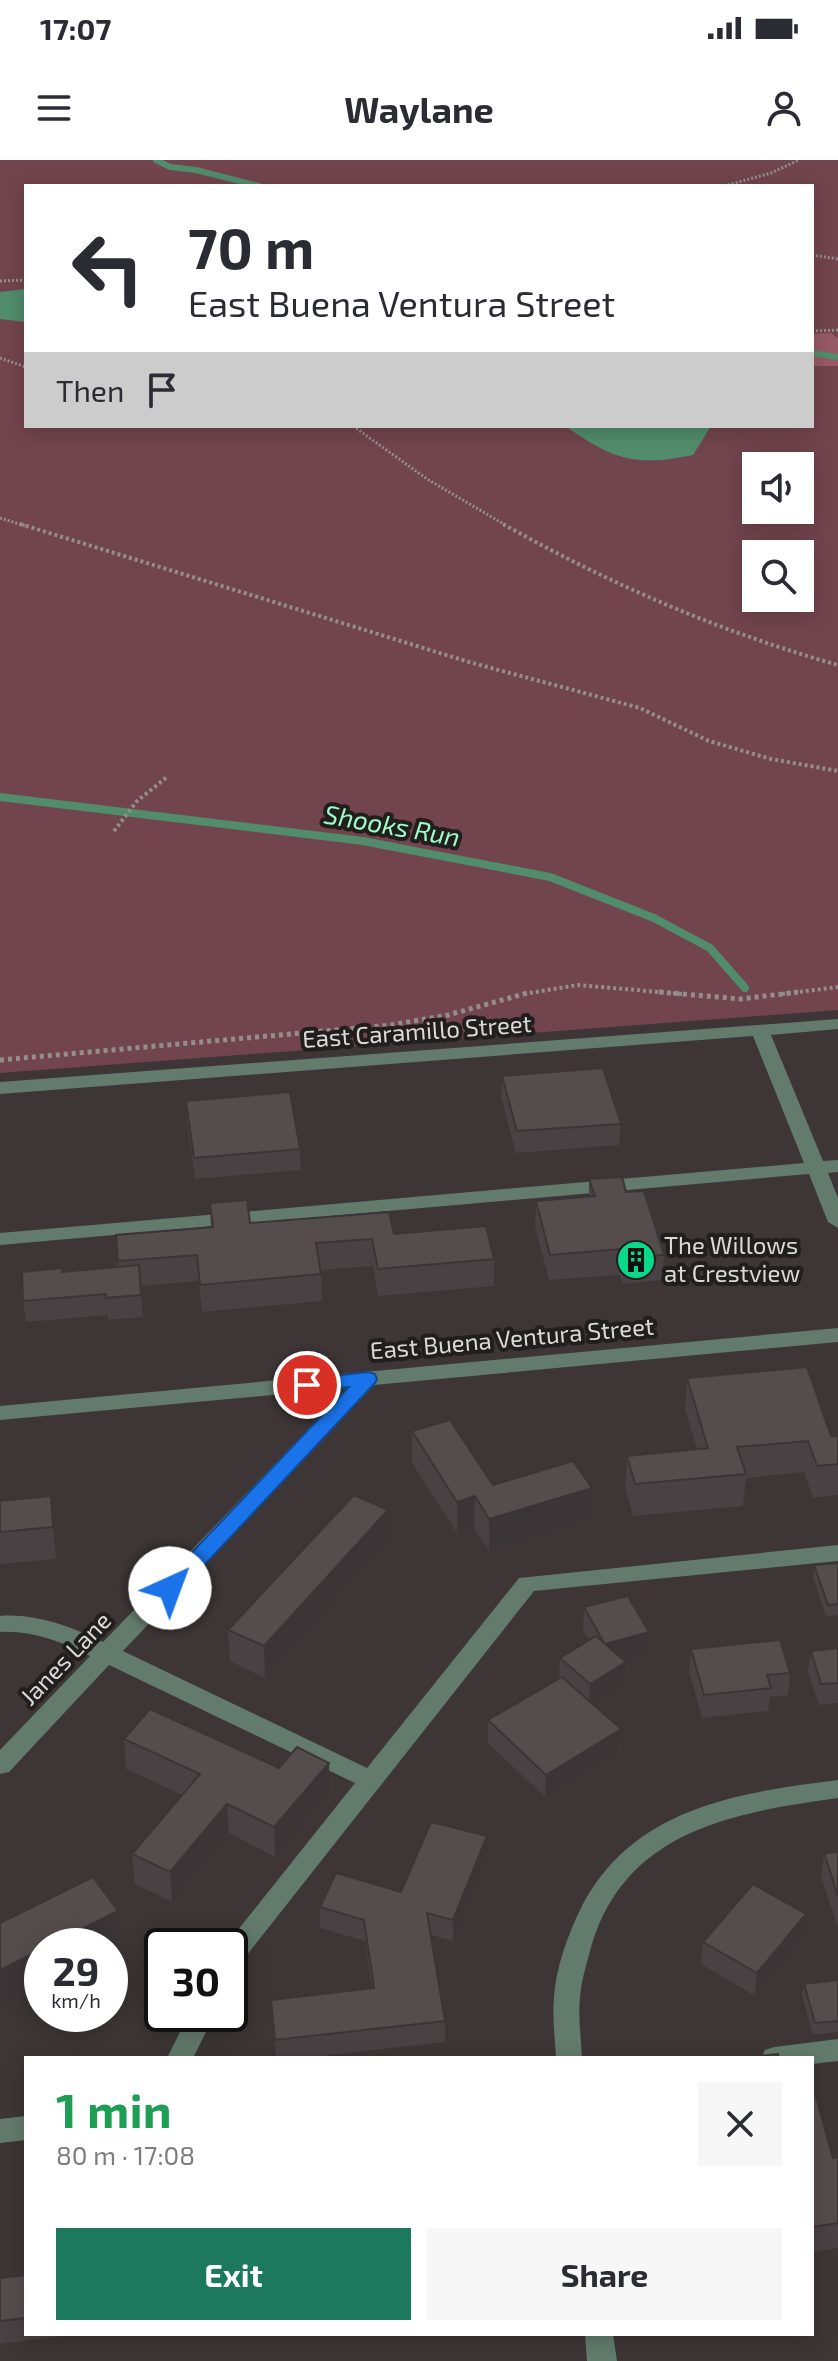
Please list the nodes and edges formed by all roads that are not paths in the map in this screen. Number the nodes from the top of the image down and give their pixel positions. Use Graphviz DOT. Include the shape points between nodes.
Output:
graph roads {
  1 [pos="838,1024"];
  2 [pos="760,1030"];
  3 [pos="0,1088"];
  4 [pos="838,1166"];
  5 [pos="816,1168"];
  6 [pos="838,1222"];
  7 [pos="0,1239"];
  8 [pos="838,1335"];
  9 [pos="368,1379"];
  10 [pos="0,1413"];
  11 [pos="838,1553"];
  12 [pos="0,1624"];
  13 [pos="108,1654"];
  14 [pos="0,1765"];
  15 [pos="370,1780"];
  16 [pos="838,1789"];
  17 [pos="248,1935"];
  18 [pos="193,2032"];
  19 [pos="838,2050"];
  20 [pos="181,2056"];
  21 [pos="569,2056"];
  22 [pos="790,2056"];
  23 [pos="24,2128"];
  24 [pos="0,2131"];
  25 [pos="599,2336"];
  26 [pos="602,2361"];
  1 -- 2 [label="street, East Caramillo Street"];
  2 -- 3 [label="street, East Caramillo Street"];
  2 -- 5 [label="street"];
  4 -- 5 [label="street"];
  5 -- 6 [label="street"];
  5 -- 7 [label="street"];
  8 -- 9 [label="street, East Buena Ventura Street"];
  9 -- 10 [label="street, East Buena Ventura Street"];
  9 -- 13 [label="street, Janes Lane"];
  11 -- 15 [label="street" via="527,1584"];
  12 -- 13 [label="street" via="57,1631"];
  13 -- 14 [label="street, Janes Lane"];
  13 -- 15 [label="street"];
  15 -- 17 [label="street"];
  16 -- 21 [label="street" via="704,1813 633,1855 606,1887 576,1950 567,1988"];
  18 -- 20 [label="street"];
  19 -- 22 [label="street"];
  23 -- 24 [label="street"];
  25 -- 26 [label="street"];
}
